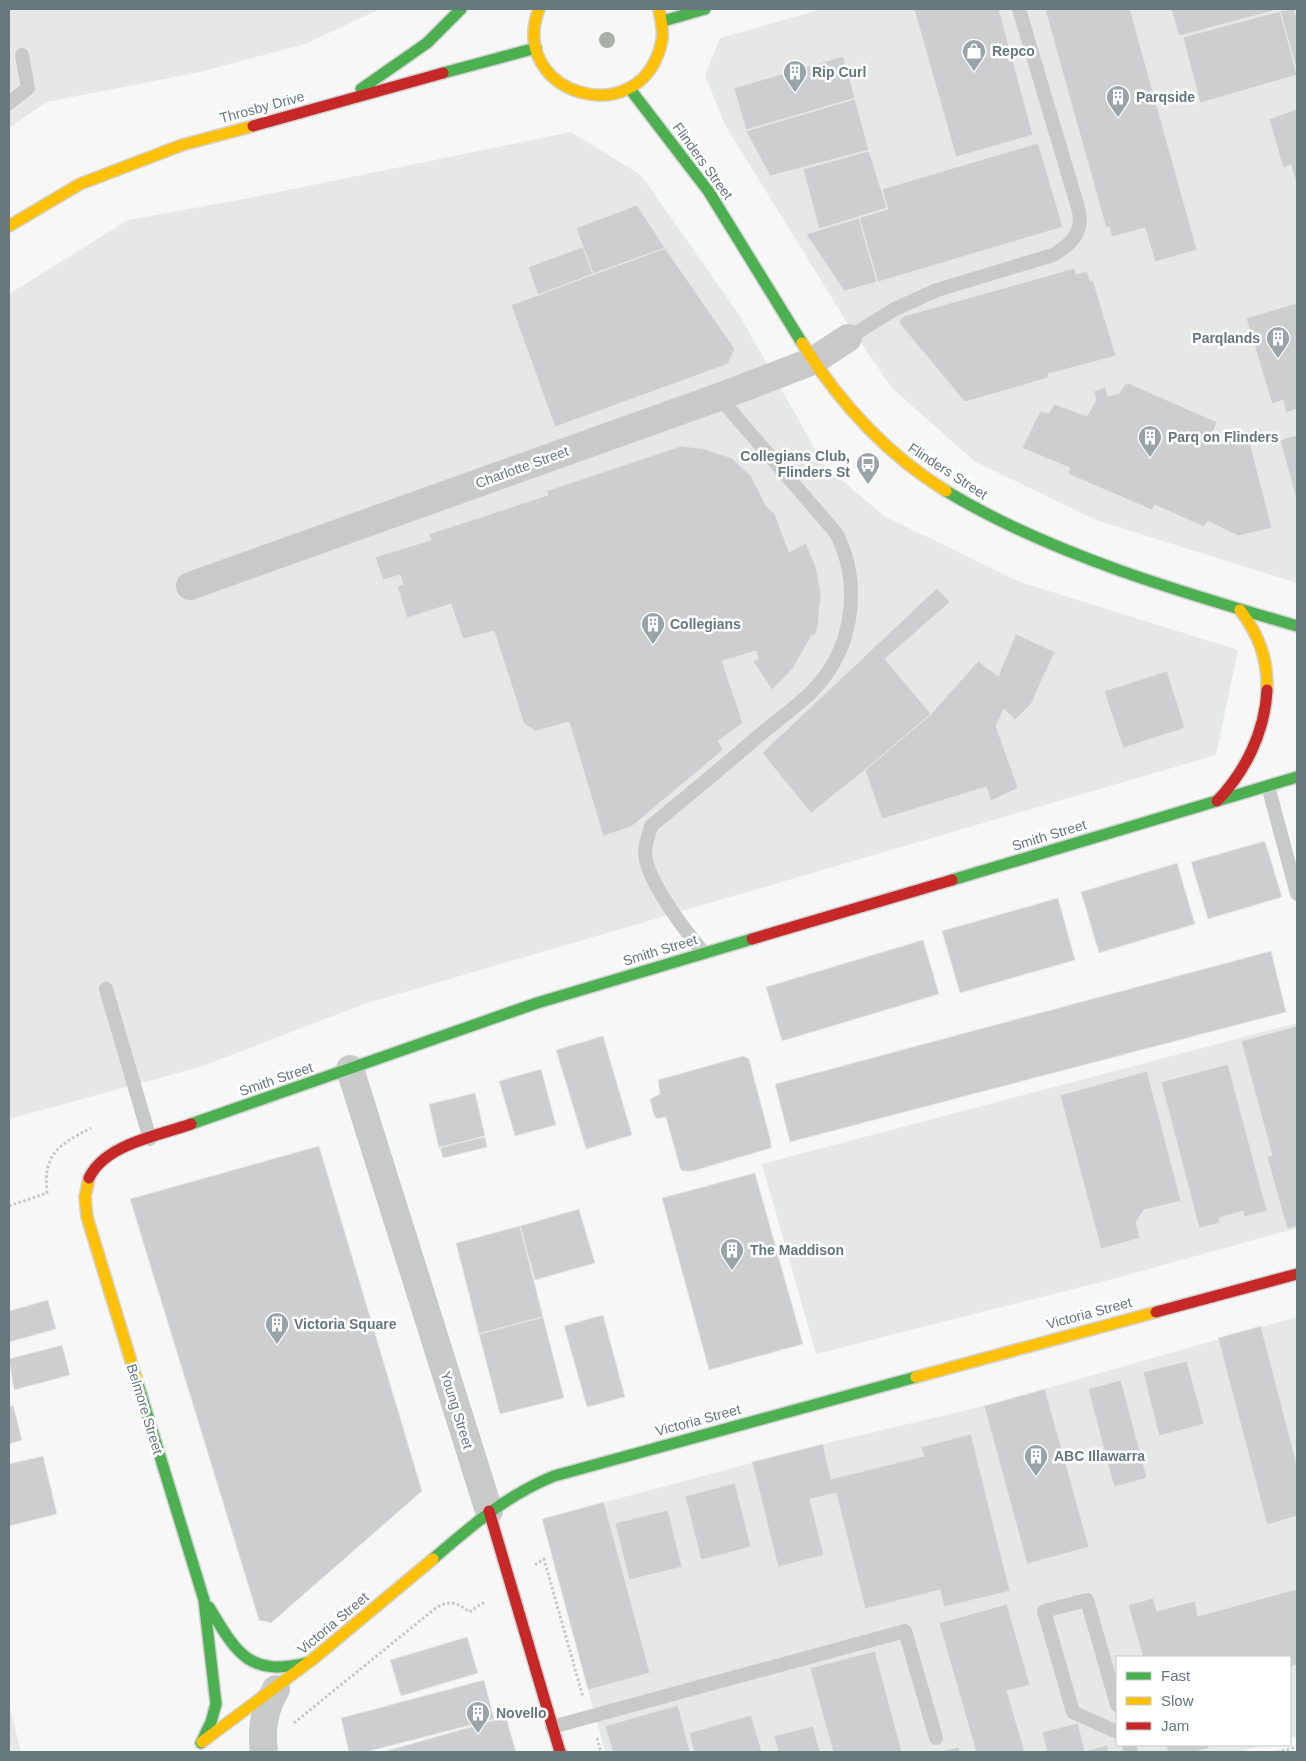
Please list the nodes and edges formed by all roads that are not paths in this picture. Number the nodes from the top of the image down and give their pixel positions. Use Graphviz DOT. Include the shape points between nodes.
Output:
graph roads {
  1 [pos="461,9"];
  2 [pos="539,9"];
  3 [pos="659,9"];
  4 [pos="705,9"];
  5 [pos="1019,9"];
  6 [pos="663,21"];
  7 [pos="536,48"];
  8 [pos="22,55"];
  9 [pos="630,89"];
  10 [pos="346,100"];
  11 [pos="9,103"];
  12 [pos="9,226"];
  13 [pos="848,338"];
  14 [pos="813,361"];
  15 [pos="719,397"];
  16 [pos="190,586"];
  17 [pos="1240,610"];
  18 [pos="1297,626"];
  19 [pos="1297,777"];
  20 [pos="1268,786"];
  21 [pos="1217,801"];
  22 [pos="1297,894"];
  23 [pos="704,953"];
  24 [pos="106,989"];
  25 [pos="350,1069"];
  26 [pos="150,1139"];
  27 [pos="87,1217"];
  28 [pos="1297,1274"];
  29 [pos="489,1511"];
  30 [pos="204,1600"];
  31 [pos="309,1662"];
  32 [pos="276,1689"];
  33 [pos="1116,1702"];
  34 [pos="552,1727"];
  35 [pos="1116,1732"];
  36 [pos="936,1738"];
  37 [pos="197,1745"];
  38 [pos="264,1752"];
  39 [pos="560,1752"];
  1 -- 10 [label="street" via="435,37"];
  2 -- 7 [label="street" via="534,34"];
  3 -- 6 [label="street"];
  4 -- 6 [label="street"];
  5 -- 13 [label="lane" via="1079,210 1080,229 1075,238 1053,255 937,290 915,299"];
  6 -- 9 [label="street" via="662,49 652,70"];
  7 -- 9 [label="street" via="542,63 556,81 577,93 600,97"];
  7 -- 10 [label="street, Throsby Drive"];
  8 -- 11 [label="lane" via="28,88"];
  9 -- 14 [label="street, Flinders Street" via="709,192"];
  10 -- 12 [label="street, Throsby Drive" via="182,145 80,184"];
  13 -- 14 [label="street, Charlotte Street"];
  14 -- 15 [label="street, Charlotte Street"];
  14 -- 17 [label="street, Flinders Street" via="870,431 907,465 949,493 1025,533"];
  15 -- 16 [label="street, Charlotte Street"];
  15 -- 23 [label="lane" via="836,533 845,550 850,571 852,607 842,648 821,681 651,826 645,853 651,875 686,932"];
  17 -- 18 [label="street, Flinders Street"];
  17 -- 21 [label="street" via="1256,633 1265,657 1266,694 1252,753 1230,788"];
  19 -- 20 [label="street, Smith Street"];
  20 -- 21 [label="street, Smith Street"];
  20 -- 22 [label="lane"];
  21 -- 23 [label="street, Smith Street"];
  23 -- 25 [label="street, Smith Street" via="537,1003"];
  24 -- 26 [label="lane"];
  25 -- 26 [label="street, Smith Street"];
  25 -- 29 [label="street, Young Street"];
  26 -- 27 [label="street, Smith Street" via="111,1152 96,1164 87,1179 84,1198"];
  27 -- 30 [label="street, Belmore Street"];
  28 -- 29 [label="street, Victoria Street" via="564,1472 511,1495"];
  29 -- 31 [label="street, Victoria Street"];
  29 -- 34 [label="street, Young Street"];
  30 -- 31 [label="street, Belmore Street" via="229,1639 256,1664 275,1670"];
  30 -- 37 [label="street, Belmore Street" via="216,1704 212,1722"];
  31 -- 32 [label="street, Victoria Street"];
  32 -- 37 [label="street, Victoria Street"];
  32 -- 38 [label="street" via="262,1723"];
  33 -- 35 [label="lane" via="1087,1600 1044,1611 1073,1712"];
  34 -- 36 [label="lane" via="905,1631"];
  34 -- 39 [label="street, Young Street"];
}
